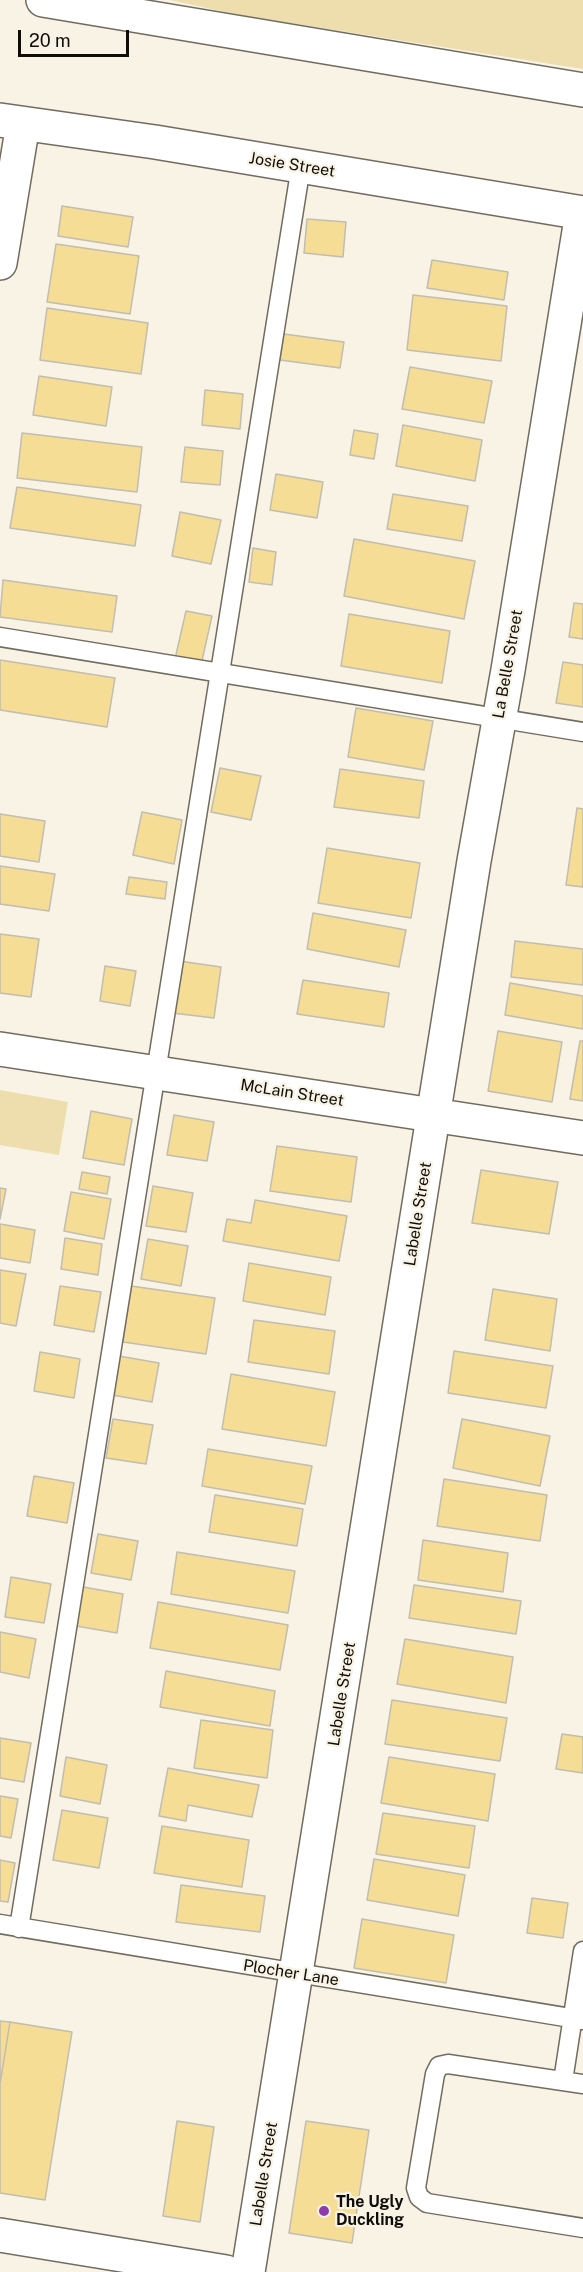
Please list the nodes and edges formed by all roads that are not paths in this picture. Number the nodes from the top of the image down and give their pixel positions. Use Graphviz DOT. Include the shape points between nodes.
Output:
graph roads {
  1 [pos="43,0"];
  2 [pos="583,90"];
  3 [pos="11,122"];
  4 [pos="301,166"];
  5 [pos="583,213"];
  6 [pos="0,263"];
  7 [pos="0,637"];
  8 [pos="220,673"];
  9 [pos="498,718"];
  10 [pos="583,732"];
  11 [pos="0,1049"];
  12 [pos="156,1072"];
  13 [pos="434,1116"];
  14 [pos="583,1138"];
  15 [pos="0,1924"];
  16 [pos="19,1928"];
  17 [pos="583,1951"];
  18 [pos="297,1974"];
  19 [pos="577,2019"];
  20 [pos="563,2081"];
  21 [pos="583,2084"];
  22 [pos="583,2228"];
  23 [pos="0,2235"];
  24 [pos="226,2272"];
  25 [pos="248,2272"];
  1 -- 2 [label="main road"];
  3 -- 4 [label="main road, Josie Street"];
  3 -- 6 [label="main road"];
  4 -- 5 [label="main road, Josie Street"];
  4 -- 8 [label="lane"];
  5 -- 9 [label="main road, La Belle Street"];
  7 -- 8 [label="lane"];
  8 -- 9 [label="lane"];
  8 -- 12 [label="lane"];
  9 -- 10 [label="lane"];
  9 -- 13 [label="main road, La Belle Street"];
  11 -- 12 [label="main road, McLain Street"];
  12 -- 13 [label="main road, McLain Street"];
  12 -- 16 [label="lane"];
  13 -- 14 [label="main road, McLain Street"];
  13 -- 18 [label="main road, Labelle Street"];
  15 -- 16 [label="lane, Plocher Lane"];
  16 -- 18 [label="lane, Plocher Lane"];
  17 -- 19 [label="lane"];
  18 -- 19 [label="lane, Plocher Lane"];
  18 -- 25 [label="main road, Labelle Street"];
  19 -- 20 [label="lane"];
  20 -- 21 [label="lane"];
  20 -- 22 [label="lane" via="448,2064 439,2066 416,2188 427,2203"];
  23 -- 24 [label="main road"];
}
